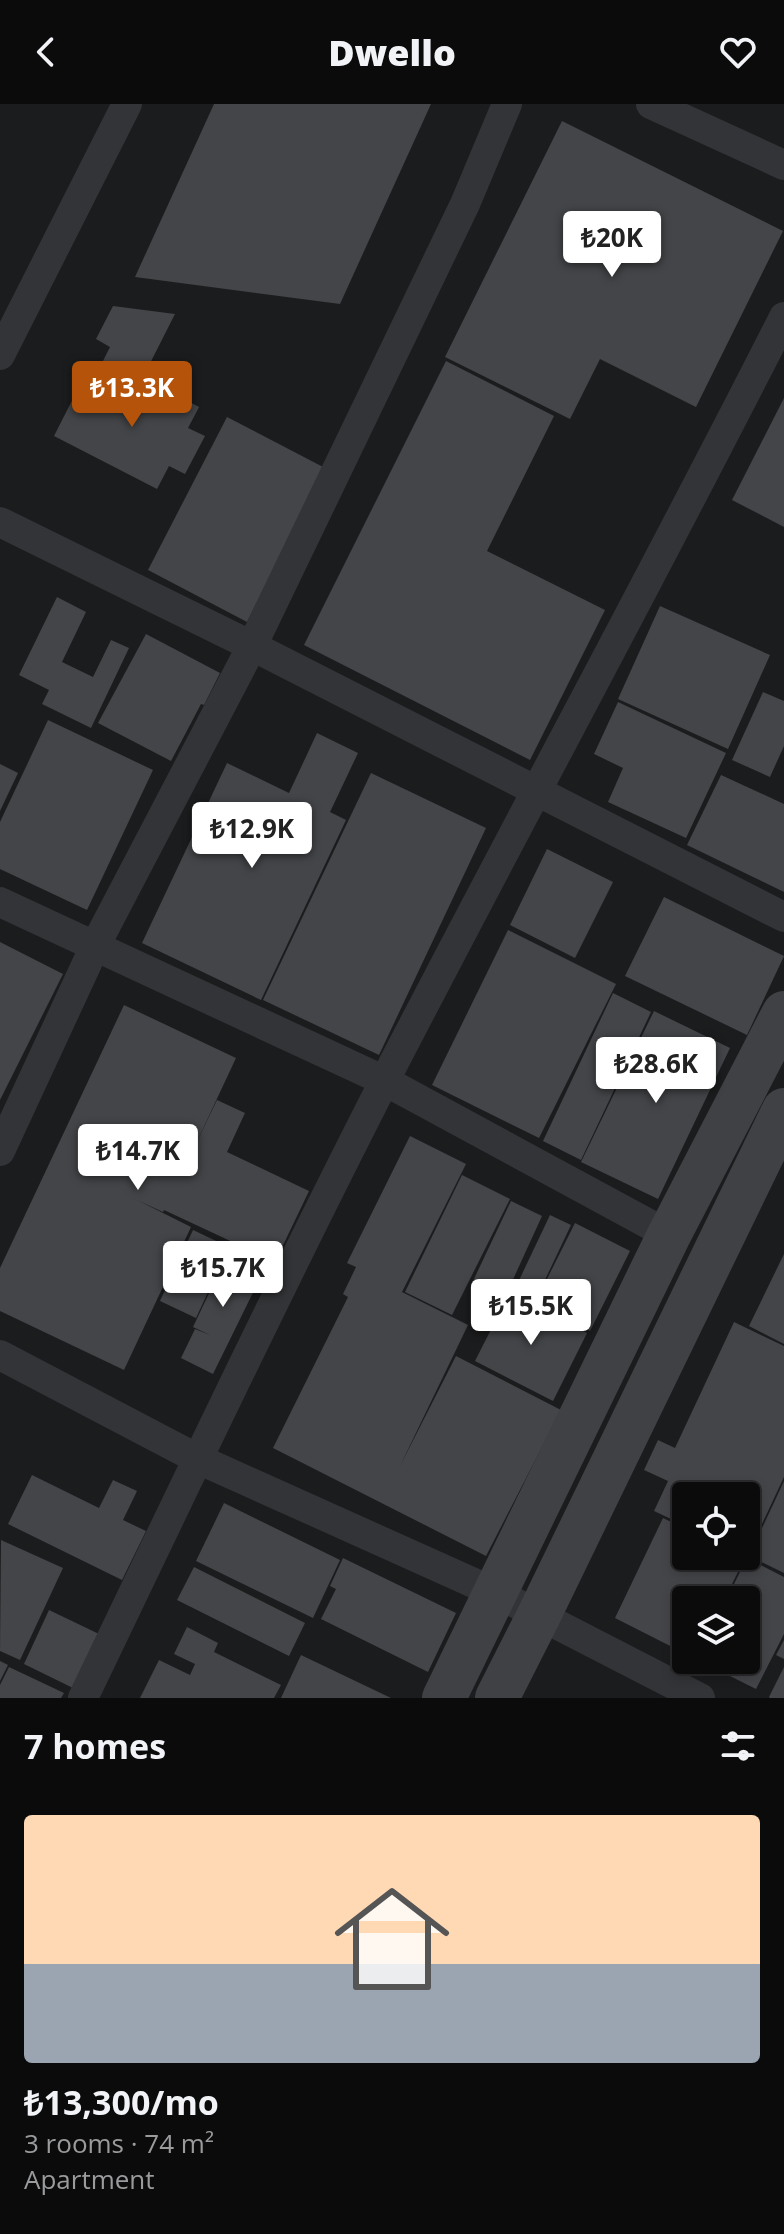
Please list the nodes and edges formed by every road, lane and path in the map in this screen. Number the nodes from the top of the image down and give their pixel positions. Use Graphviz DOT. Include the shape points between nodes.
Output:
graph roads {
  1 [pos="127,104"];
  2 [pos="507,104"];
  3 [pos="651,104"];
  4 [pos="784,165"];
  5 [pos="784,317"];
  6 [pos="8,320"];
  7 [pos="0,355"];
  8 [pos="0,522"];
  9 [pos="252,646"];
  10 [pos="536,790"];
  11 [pos="0,902"];
  12 [pos="784,917"];
  13 [pos="95,946"];
  14 [pos="784,1013"];
  15 [pos="385,1081"];
  16 [pos="784,1110"];
  17 [pos="0,1151"];
  18 [pos="669,1235"];
  19 [pos="0,1355"];
  20 [pos="198,1459"];
  21 [pos="496,1593"];
  22 [pos="539,1615"];
  23 [pos="83,1698"];
  24 [pos="444,1698"];
  25 [pos="497,1698"];
  26 [pos="700,1698"];
  1 -- 6 [label="street"];
  2 -- 9 [label="street" via="465,204"];
  3 -- 4 [label="street"];
  5 -- 10 [label="street"];
  6 -- 7 [label="street"];
  8 -- 9 [label="street"];
  9 -- 10 [label="street"];
  9 -- 13 [label="street"];
  10 -- 12 [label="street"];
  10 -- 15 [label="street"];
  11 -- 13 [label="street"];
  13 -- 15 [label="street"];
  13 -- 17 [label="street"];
  14 -- 18 [label="street"];
  15 -- 18 [label="street"];
  15 -- 20 [label="street"];
  16 -- 22 [label="street"];
  18 -- 21 [label="street"];
  19 -- 20 [label="street"];
  20 -- 21 [label="street"];
  20 -- 23 [label="street"];
  21 -- 22 [label="street"];
  21 -- 24 [label="street"];
  22 -- 25 [label="street"];
  22 -- 26 [label="street"];
}
